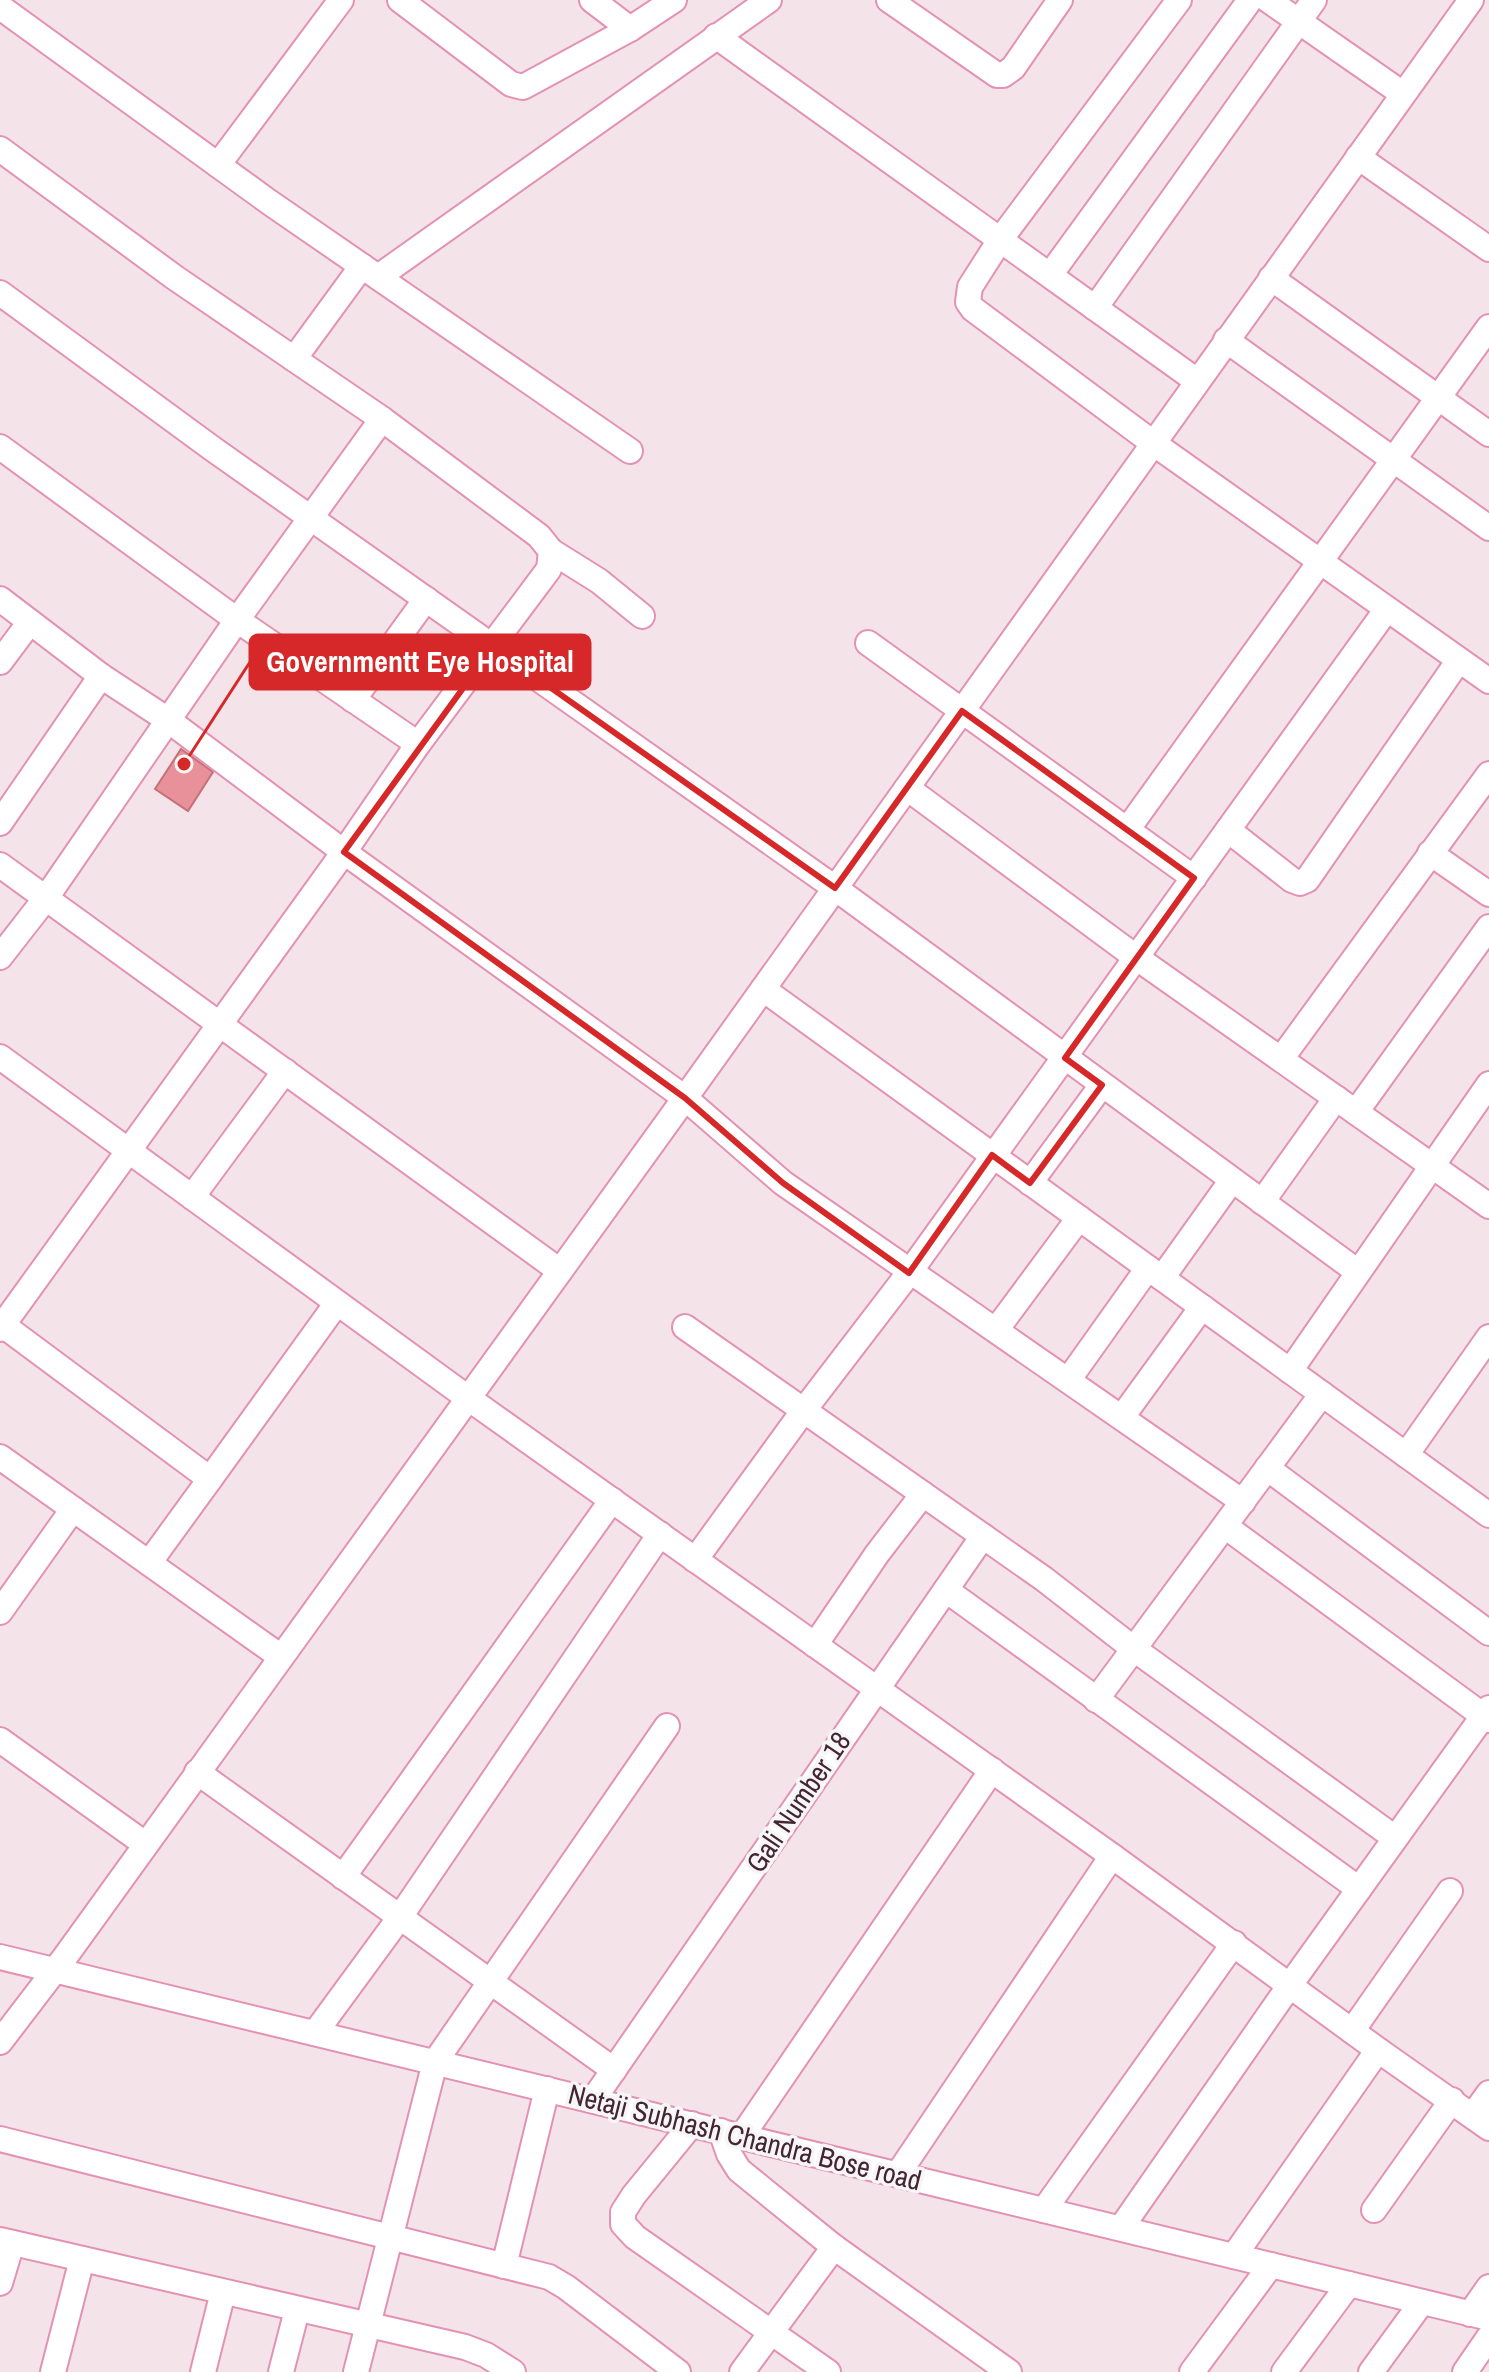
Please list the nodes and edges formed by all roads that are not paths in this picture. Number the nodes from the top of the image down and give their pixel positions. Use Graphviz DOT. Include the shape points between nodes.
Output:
graph roads {
  1 [pos="341,0"];
  2 [pos="400,0"];
  3 [pos="592,0"];
  4 [pos="674,0"];
  5 [pos="769,0"];
  6 [pos="889,0"];
  7 [pos="1060,0"];
  8 [pos="1179,0"];
  9 [pos="1250,0"];
  10 [pos="1268,0"];
  11 [pos="1314,0"];
  12 [pos="1471,0"];
  13 [pos="0,7"];
  14 [pos="1299,21"];
  15 [pos="630,29"];
  16 [pos="716,36"];
  17 [pos="1403,94"];
  18 [pos="0,149"];
  19 [pos="1358,157"];
  20 [pos="218,165"];
  21 [pos="1000,240"];
  22 [pos="1489,249"];
  23 [pos="370,272"];
  24 [pos="1050,275"];
  25 [pos="1271,278"];
  26 [pos="0,293"];
  27 [pos="1095,308"];
  28 [pos="1487,333"];
  29 [pos="1226,340"];
  30 [pos="294,359"];
  31 [pos="1197,381"];
  32 [pos="1438,397"];
  33 [pos="382,419"];
  34 [pos="1489,434"];
  35 [pos="1153,443"];
  36 [pos="0,447"];
  37 [pos="630,451"];
  38 [pos="1394,460"];
  39 [pos="310,517"];
  40 [pos="1489,528"];
  41 [pos="551,551"];
  42 [pos="1321,562"];
  43 [pos="0,599"];
  44 [pos="426,599"];
  45 [pos="1387,609"];
  46 [pos="642,616"];
  47 [pos="237,620"];
  48 [pos="30,622"];
  49 [pos="868,643"];
  50 [pos="493,647"];
  51 [pos="1459,660"];
  52 [pos="0,662"];
  53 [pos="101,676"];
  54 [pos="1489,681"];
  55 [pos="353,700"];
  56 [pos="962,711"];
  57 [pos="168,720"];
  58 [pos="418,744"];
  59 [pos="1489,774"];
  60 [pos="907,788"];
  61 [pos="0,823"];
  62 [pos="1127,830"];
  63 [pos="1228,830"];
  64 [pos="344,852"];
  65 [pos="1430,853"];
  66 [pos="0,865"];
  67 [pos="1194,878"];
  68 [pos="835,888"];
  69 [pos="1489,894"];
  70 [pos="46,898"];
  71 [pos="1489,927"];
  72 [pos="0,957"];
  73 [pos="1137,958"];
  74 [pos="763,989"];
  75 [pos="219,1024"];
  76 [pos="0,1057"];
  77 [pos="1065,1058"];
  78 [pos="1281,1059"];
  79 [pos="285,1071"];
  80 [pos="1489,1084"];
  81 [pos="1102,1085"];
  82 [pos="685,1098"];
  83 [pos="1346,1105"];
  84 [pos="128,1150"];
  85 [pos="992,1155"];
  86 [pos="1431,1165"];
  87 [pos="1232,1180"];
  88 [pos="1030,1183"];
  89 [pos="192,1197"];
  90 [pos="1262,1202"];
  91 [pos="1489,1206"];
  92 [pos="1079,1218"];
  93 [pos="560,1271"];
  94 [pos="1358,1272"];
  95 [pos="909,1273"];
  96 [pos="1155,1273"];
  97 [pos="337,1303"];
  98 [pos="1202,1307"];
  99 [pos="1,1326"];
  100 [pos="685,1327"];
  101 [pos="996,1330"];
  102 [pos="1489,1337"];
  103 [pos="1290,1371"];
  104 [pos="1069,1379"];
  105 [pos="1322,1394"];
  106 [pos="468,1398"];
  107 [pos="804,1410"];
  108 [pos="1122,1417"];
  109 [pos="1406,1455"];
  110 [pos="0,1457"];
  111 [pos="1267,1468"];
  112 [pos="210,1479"];
  113 [pos="923,1494"];
  114 [pos="612,1500"];
  115 [pos="1243,1502"];
  116 [pos="73,1509"];
  117 [pos="1489,1515"];
  118 [pos="1225,1526"];
  119 [pos="660,1534"];
  120 [pos="983,1536"];
  121 [pos="695,1560"];
  122 [pos="149,1563"];
  123 [pos="946,1590"];
  124 [pos="0,1612"];
  125 [pos="1489,1633"];
  126 [pos="815,1645"];
  127 [pos="1134,1649"];
  128 [pos="281,1657"];
  129 [pos="876,1688"];
  130 [pos="1096,1700"];
  131 [pos="1487,1714"];
  132 [pos="667,1726"];
  133 [pos="0,1740"];
  134 [pos="992,1770"];
  135 [pos="197,1772"];
  136 [pos="1395,1838"];
  137 [pos="145,1844"];
  138 [pos="1112,1856"];
  139 [pos="343,1877"];
  140 [pos="1359,1889"];
  141 [pos="1450,1891"];
  142 [pos="400,1917"];
  143 [pos="1234,1943"];
  144 [pos="0,1957"];
  145 [pos="56,1970"];
  146 [pos="489,1981"];
  147 [pos="1290,1985"];
  148 [pos="1352,2031"];
  149 [pos="315,2033"];
  150 [pos="0,2042"];
  151 [pos="1378,2050"];
  152 [pos="435,2062"];
  153 [pos="614,2070"];
  154 [pos="547,2089"];
  155 [pos="1489,2093"];
  156 [pos="593,2100"];
  157 [pos="1452,2100"];
  158 [pos="1481,2122"];
  159 [pos="692,2124"];
  160 [pos="732,2134"];
  161 [pos="0,2139"];
  162 [pos="898,2174"];
  163 [pos="1044,2210"];
  164 [pos="1374,2210"];
  165 [pos="1121,2228"];
  166 [pos="391,2237"];
  167 [pos="6,2241"];
  168 [pos="834,2247"];
  169 [pos="1234,2256"];
  170 [pos="82,2259"];
  171 [pos="1271,2265"];
  172 [pos="504,2266"];
  173 [pos="0,2283"];
  174 [pos="1349,2284"];
  175 [pos="1489,2287"];
  176 [pos="223,2292"];
  177 [pos="1422,2302"];
  178 [pos="297,2310"];
  179 [pos="1479,2316"];
  180 [pos="368,2326"];
  181 [pos="772,2331"];
  182 [pos="1489,2337"];
  183 [pos="53,2372"];
  184 [pos="203,2372"];
  185 [pos="281,2372"];
  186 [pos="356,2372"];
  187 [pos="513,2372"];
  188 [pos="678,2372"];
  189 [pos="742,2372"];
  190 [pos="828,2372"];
  191 [pos="1009,2372"];
  192 [pos="1192,2372"];
  193 [pos="1284,2372"];
  194 [pos="1371,2372"];
  195 [pos="1465,2372"];
  1 -- 20 [label="street"];
  2 -- 15 [label="street" via="517,87"];
  3 -- 15 [label="street"];
  4 -- 15 [label="street"];
  5 -- 16 [label="street"];
  6 -- 7 [label="street" via="997,75 1013,68"];
  8 -- 21 [label="street"];
  9 -- 24 [label="street"];
  10 -- 14 [label="street"];
  11 -- 14 [label="street"];
  12 -- 17 [label="street"];
  13 -- 20 [label="street"];
  14 -- 17 [label="street"];
  14 -- 27 [label="street"];
  16 -- 21 [label="street"];
  16 -- 23 [label="street"];
  17 -- 19 [label="street"];
  18 -- 30 [label="street"];
  19 -- 22 [label="street"];
  19 -- 25 [label="street"];
  20 -- 23 [label="street"];
  21 -- 24 [label="street"];
  21 -- 35 [label="street" via="967,294 973,309"];
  23 -- 30 [label="street"];
  23 -- 37 [label="street"];
  24 -- 27 [label="street"];
  25 -- 29 [label="street"];
  25 -- 32 [label="street"];
  26 -- 39 [label="street"];
  27 -- 31 [label="street"];
  28 -- 32 [label="street"];
  29 -- 31 [label="street"];
  29 -- 38 [label="street"];
  30 -- 33 [label="street"];
  31 -- 35 [label="street"];
  32 -- 34 [label="street"];
  32 -- 38 [label="street"];
  33 -- 39 [label="street"];
  33 -- 41 [label="street" via="539,536"];
  35 -- 42 [label="street"];
  35 -- 56 [label="street"];
  36 -- 47 [label="street"];
  38 -- 40 [label="street"];
  38 -- 42 [label="street"];
  39 -- 44 [label="street"];
  39 -- 47 [label="street"];
  41 -- 46 [label="street"];
  41 -- 50 [label="street" via="549,569"];
  42 -- 45 [label="street"];
  42 -- 62 [label="street"];
  43 -- 48 [label="street"];
  44 -- 50 [label="street"];
  44 -- 55 [label="street"];
  45 -- 51 [label="street"];
  45 -- 63 [label="street"];
  47 -- 55 [label="street"];
  47 -- 57 [label="street"];
  48 -- 52 [label="street"];
  48 -- 53 [label="street"];
  49 -- 56 [label="street"];
  50 -- 58 [label="street"];
  50 -- 68 [label="street"];
  51 -- 54 [label="street"];
  51 -- 63 [label="street" via="1307,880 1292,880"];
  53 -- 57 [label="street"];
  53 -- 61 [label="street"];
  55 -- 58 [label="street"];
  56 -- 60 [label="street"];
  56 -- 62 [label="street"];
  57 -- 64 [label="street"];
  57 -- 70 [label="street"];
  58 -- 64 [label="street"];
  59 -- 65 [label="street"];
  60 -- 68 [label="street"];
  60 -- 73 [label="street"];
  62 -- 67 [label="street"];
  63 -- 67 [label="street"];
  64 -- 75 [label="street"];
  64 -- 82 [label="street"];
  65 -- 69 [label="street"];
  65 -- 78 [label="street"];
  66 -- 70 [label="street"];
  67 -- 73 [label="street"];
  68 -- 74 [label="street"];
  68 -- 77 [label="street"];
  70 -- 72 [label="street"];
  70 -- 75 [label="street"];
  71 -- 83 [label="street"];
  73 -- 77 [label="street"];
  73 -- 78 [label="street"];
  74 -- 82 [label="street"];
  74 -- 85 [label="street"];
  75 -- 79 [label="street"];
  75 -- 84 [label="street"];
  76 -- 84 [label="street"];
  77 -- 81 [label="street"];
  77 -- 85 [label="street"];
  78 -- 83 [label="street"];
  79 -- 89 [label="street"];
  79 -- 93 [label="street"];
  80 -- 86 [label="street"];
  81 -- 87 [label="street"];
  81 -- 88 [label="street"];
  82 -- 93 [label="street"];
  82 -- 95 [label="street" via="783,1183"];
  83 -- 86 [label="street"];
  83 -- 90 [label="street"];
  84 -- 89 [label="street"];
  84 -- 99 [label="street"];
  85 -- 88 [label="street"];
  85 -- 95 [label="street"];
  86 -- 91 [label="street"];
  86 -- 94 [label="street"];
  87 -- 90 [label="street"];
  87 -- 96 [label="street"];
  88 -- 92 [label="street"];
  89 -- 97 [label="street"];
  90 -- 94 [label="street"];
  92 -- 96 [label="street"];
  92 -- 101 [label="street"];
  93 -- 106 [label="street"];
  94 -- 103 [label="street"];
  95 -- 101 [label="street"];
  95 -- 107 [label="street"];
  96 -- 98 [label="street"];
  96 -- 104 [label="street"];
  97 -- 106 [label="street"];
  97 -- 112 [label="street"];
  98 -- 103 [label="street"];
  98 -- 108 [label="street"];
  99 -- 112 [label="street"];
  100 -- 107 [label="street"];
  101 -- 104 [label="street"];
  102 -- 109 [label="street"];
  103 -- 105 [label="street"];
  104 -- 108 [label="street"];
  105 -- 109 [label="street"];
  105 -- 111 [label="street"];
  106 -- 114 [label="street"];
  106 -- 128 [label="street"];
  107 -- 113 [label="street"];
  107 -- 121 [label="street"];
  108 -- 115 [label="street"];
  109 -- 117 [label="street"];
  110 -- 116 [label="street"];
  111 -- 115 [label="street"];
  111 -- 125 [label="street"];
  112 -- 122 [label="street"];
  113 -- 120 [label="street"];
  113 -- 126 [label="street"];
  114 -- 119 [label="street"];
  114 -- 139 [label="street"];
  115 -- 118 [label="street"];
  116 -- 122 [label="street"];
  116 -- 124 [label="street"];
  118 -- 127 [label="street"];
  118 -- 131 [label="street"];
  119 -- 121 [label="street"];
  119 -- 142 [label="street"];
  120 -- 123 [label="street, Gali Number 18"];
  120 -- 127 [label="street"];
  121 -- 126 [label="street"];
  122 -- 128 [label="street"];
  123 -- 129 [label="street, Gali Number 18"];
  123 -- 130 [label="street"];
  126 -- 129 [label="street"];
  127 -- 130 [label="street"];
  127 -- 136 [label="street"];
  128 -- 135 [label="street"];
  129 -- 134 [label="street"];
  129 -- 153 [label="street, Gali Number 18"];
  130 -- 140 [label="street"];
  131 -- 136 [label="street"];
  132 -- 146 [label="street"];
  133 -- 137 [label="street"];
  134 -- 138 [label="street"];
  134 -- 160 [label="street"];
  135 -- 137 [label="street"];
  135 -- 139 [label="street"];
  136 -- 140 [label="street"];
  137 -- 145 [label="street"];
  138 -- 143 [label="street"];
  138 -- 162 [label="street"];
  139 -- 142 [label="street"];
  140 -- 147 [label="street"];
  141 -- 148 [label="street"];
  142 -- 146 [label="street"];
  142 -- 149 [label="street"];
  143 -- 147 [label="street"];
  143 -- 163 [label="street"];
  144 -- 145 [label="street, Netaji Subhash Chandra Bose road"];
  145 -- 149 [label="street, Netaji Subhash Chandra Bose road"];
  145 -- 150 [label="street"];
  146 -- 152 [label="street"];
  146 -- 153 [label="street"];
  147 -- 148 [label="street"];
  147 -- 165 [label="street"];
  148 -- 151 [label="street"];
  149 -- 152 [label="street, Netaji Subhash Chandra Bose road"];
  151 -- 157 [label="street"];
  151 -- 169 [label="street"];
  152 -- 154 [label="street, Netaji Subhash Chandra Bose road"];
  152 -- 166 [label="street"];
  153 -- 156 [label="street, Gali Number 18"];
  154 -- 156 [label="street, Netaji Subhash Chandra Bose road"];
  154 -- 172 [label="street"];
  155 -- 158 [label="street"];
  156 -- 159 [label="street, Netaji Subhash Chandra Bose road"];
  157 -- 158 [label="street"];
  157 -- 164 [label="street"];
  159 -- 160 [label="street, Netaji Subhash Chandra Bose road"];
  159 -- 181 [label="street" via="634,2195 623,2212 623,2224"];
  160 -- 162 [label="street, Netaji Subhash Chandra Bose road"];
  160 -- 168 [label="street" via="729,2154 739,2170"];
  161 -- 166 [label="street"];
  162 -- 163 [label="street, Netaji Subhash Chandra Bose road"];
  163 -- 165 [label="street, Netaji Subhash Chandra Bose road"];
  165 -- 169 [label="street, Netaji Subhash Chandra Bose road"];
  166 -- 172 [label="street"];
  166 -- 180 [label="street"];
  167 -- 170 [label="street"];
  167 -- 173 [label="street"];
  168 -- 181 [label="street"];
  168 -- 191 [label="street"];
  169 -- 171 [label="street, Netaji Subhash Chandra Bose road"];
  170 -- 176 [label="street"];
  170 -- 183 [label="street"];
  171 -- 174 [label="street, Netaji Subhash Chandra Bose road"];
  171 -- 192 [label="street"];
  172 -- 188 [label="street" via="549,2277 566,2287"];
  174 -- 177 [label="street, Netaji Subhash Chandra Bose road"];
  174 -- 193 [label="street"];
  175 -- 179 [label="street"];
  176 -- 178 [label="street"];
  176 -- 184 [label="street"];
  177 -- 179 [label="street, Netaji Subhash Chandra Bose road"];
  177 -- 194 [label="street"];
  178 -- 180 [label="street"];
  178 -- 185 [label="street"];
  180 -- 186 [label="street"];
  180 -- 187 [label="street" via="465,2347"];
  181 -- 189 [label="street"];
  181 -- 190 [label="street"];
  182 -- 195 [label="street"];
}
